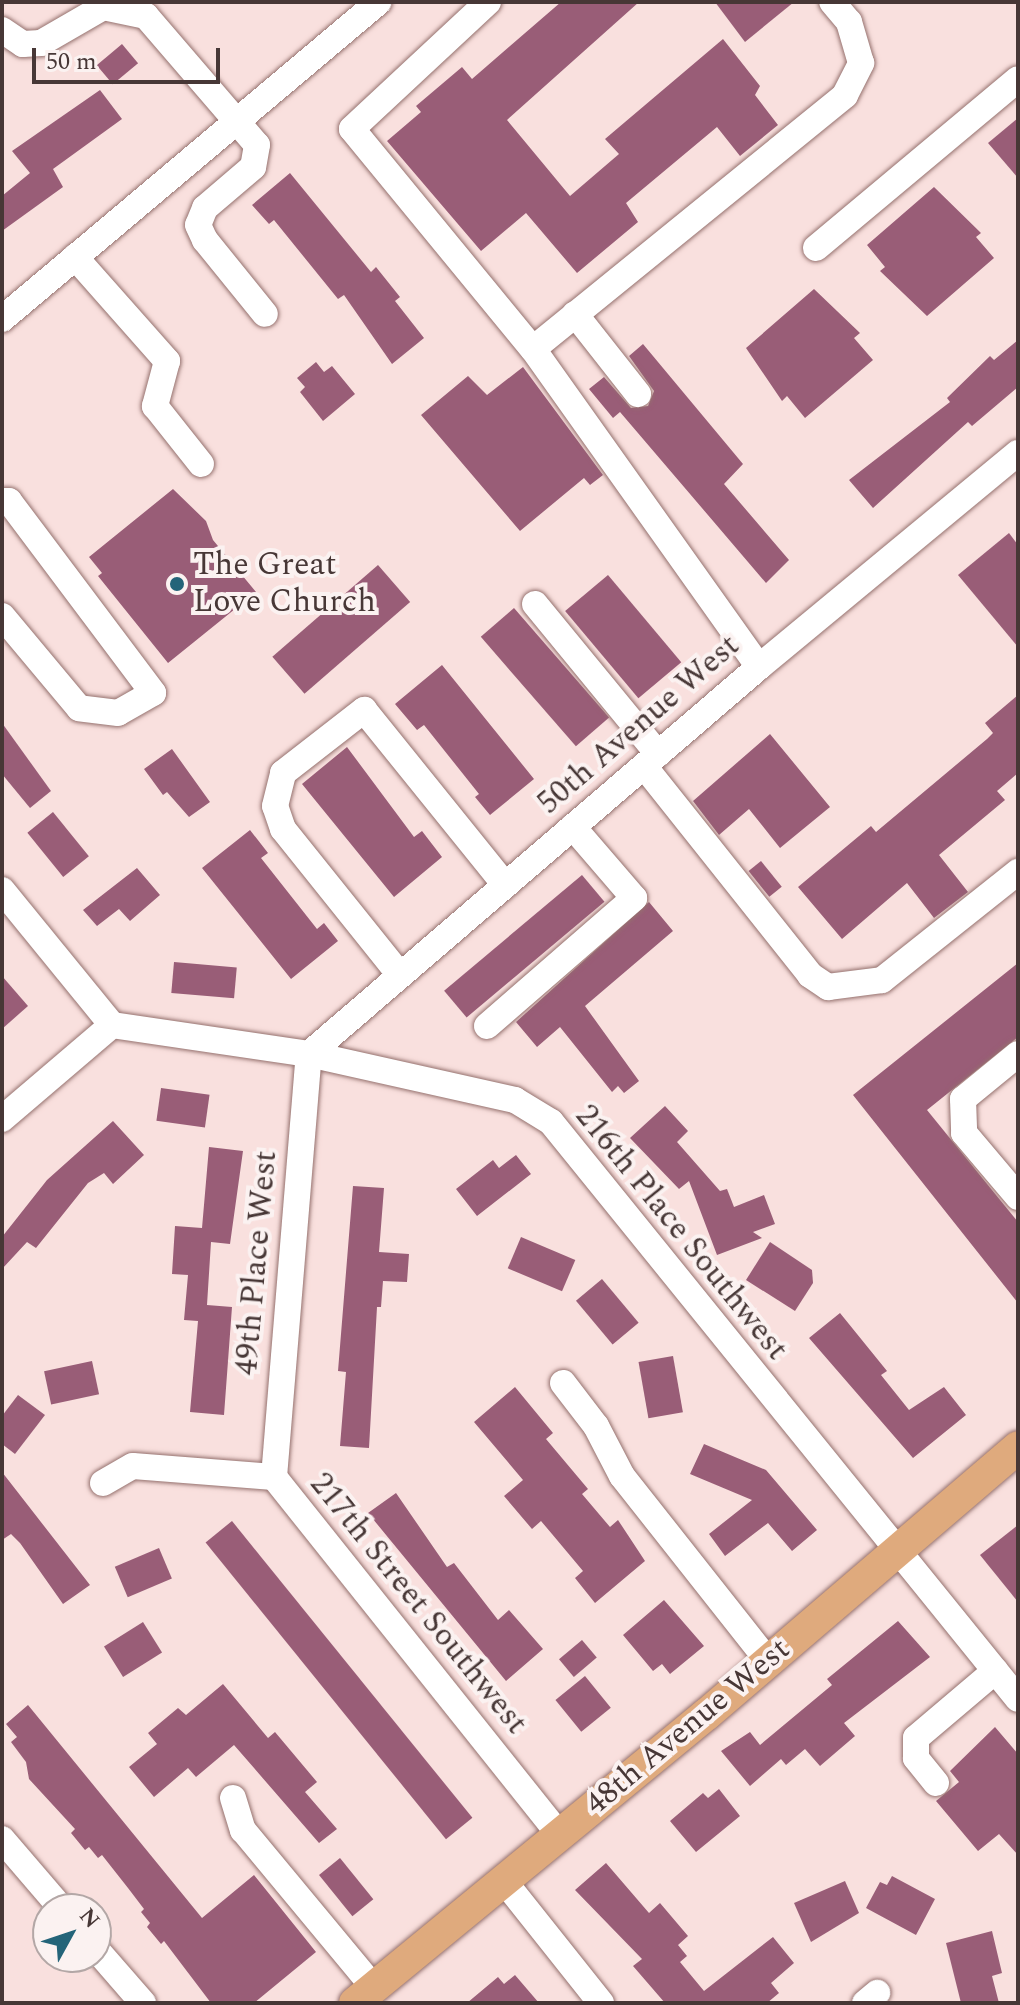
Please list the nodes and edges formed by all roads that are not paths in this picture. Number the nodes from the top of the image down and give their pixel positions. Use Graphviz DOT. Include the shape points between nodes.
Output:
graph roads {
  1 [pos="378,2"];
  2 [pos="488,2"];
  3 [pos="832,2"];
  4 [pos="2,30"];
  5 [pos="1018,79"];
  6 [pos="237,121"];
  7 [pos="816,248"];
  8 [pos="75,257"];
  9 [pos="265,314"];
  10 [pos="575,314"];
  11 [pos="2,319"];
  12 [pos="533,349"];
  13 [pos="638,394"];
  14 [pos="1016,458"];
  15 [pos="201,464"];
  16 [pos="2,501"];
  17 [pos="535,604"];
  18 [pos="2,616"];
  19 [pos="759,667"];
  20 [pos="651,760"];
  21 [pos="573,827"];
  22 [pos="1018,872"];
  23 [pos="505,885"];
  24 [pos="2,890"];
  25 [pos="400,975"];
  26 [pos="112,1025"];
  27 [pos="487,1026"];
  28 [pos="309,1054"];
  29 [pos="1018,1054"];
  30 [pos="2,1119"];
  31 [pos="1018,1197"];
  32 [pos="563,1383"];
  33 [pos="1018,1447"];
  34 [pos="274,1477"];
  35 [pos="103,1483"];
  36 [pos="893,1550"];
  37 [pos="768,1661"];
  38 [pos="995,1671"];
  39 [pos="1018,1699"];
  40 [pos="936,1783"];
  41 [pos="233,1798"];
  42 [pos="560,1835"];
  43 [pos="2,1839"];
  44 [pos="504,1881"];
  45 [pos="48,1893"];
  46 [pos="112,1967"];
  47 [pos="365,1995"];
  48 [pos="143,2003"];
  49 [pos="601,2003"];
  1 -- 6 [label="street"];
  2 -- 12 [label="street" via="352,129"];
  3 -- 10 [label="street" via="849,22 861,63 845,95"];
  4 -- 6 [label="street" via="23,44 41,43 103,7 146,16"];
  5 -- 7 [label="street"];
  6 -- 8 [label="street"];
  6 -- 9 [label="street" via="257,145 259,157 201,213 198,225"];
  8 -- 11 [label="street"];
  8 -- 15 [label="street" via="167,361 155,406"];
  10 -- 12 [label="street"];
  10 -- 13 [label="street"];
  12 -- 19 [label="street"];
  14 -- 19 [label="street, 50th Avenue West"];
  16 -- 18 [label="street" via="9,501 153,693 118,713 79,708"];
  17 -- 20 [label="street"];
  19 -- 20 [label="street, 50th Avenue West"];
  20 -- 21 [label="street, 50th Avenue West"];
  20 -- 22 [label="street" via="810,975 828,987 882,980"];
  21 -- 23 [label="street, 50th Avenue West"];
  21 -- 27 [label="street" via="634,898"];
  23 -- 25 [label="street, 50th Avenue West"];
  23 -- 25 [label="street" via="364,710 283,773 275,806 283,829"];
  24 -- 26 [label="street"];
  25 -- 28 [label="street, 50th Avenue West"];
  26 -- 28 [label="street, 216th Place Southwest"];
  26 -- 30 [label="street"];
  28 -- 34 [label="street, 49th Place West"];
  28 -- 36 [label="street, 216th Place Southwest" via="515,1100 551,1122"];
  29 -- 31 [label="street" via="963,1099 964,1133"];
  32 -- 37 [label="street" via="596,1426 622,1476"];
  33 -- 36 [label="main road, 48th Avenue West"];
  34 -- 35 [label="street, 217th Street Southwest" via="133,1466"];
  34 -- 42 [label="street, 217th Street Southwest"];
  36 -- 37 [label="main road, 48th Avenue West"];
  36 -- 38 [label="street, 216th Place Southwest"];
  37 -- 42 [label="main road, 48th Avenue West"];
  38 -- 39 [label="street, 216th Place Southwest"];
  38 -- 40 [label="street" via="916,1738 912,1750"];
  41 -- 47 [label="street" via="243,1830"];
  42 -- 44 [label="main road, 48th Avenue West"];
  43 -- 45 [label="street"];
  44 -- 47 [label="main road, 48th Avenue West"];
  44 -- 49 [label="street"];
  46 -- 48 [label="street"];
}
